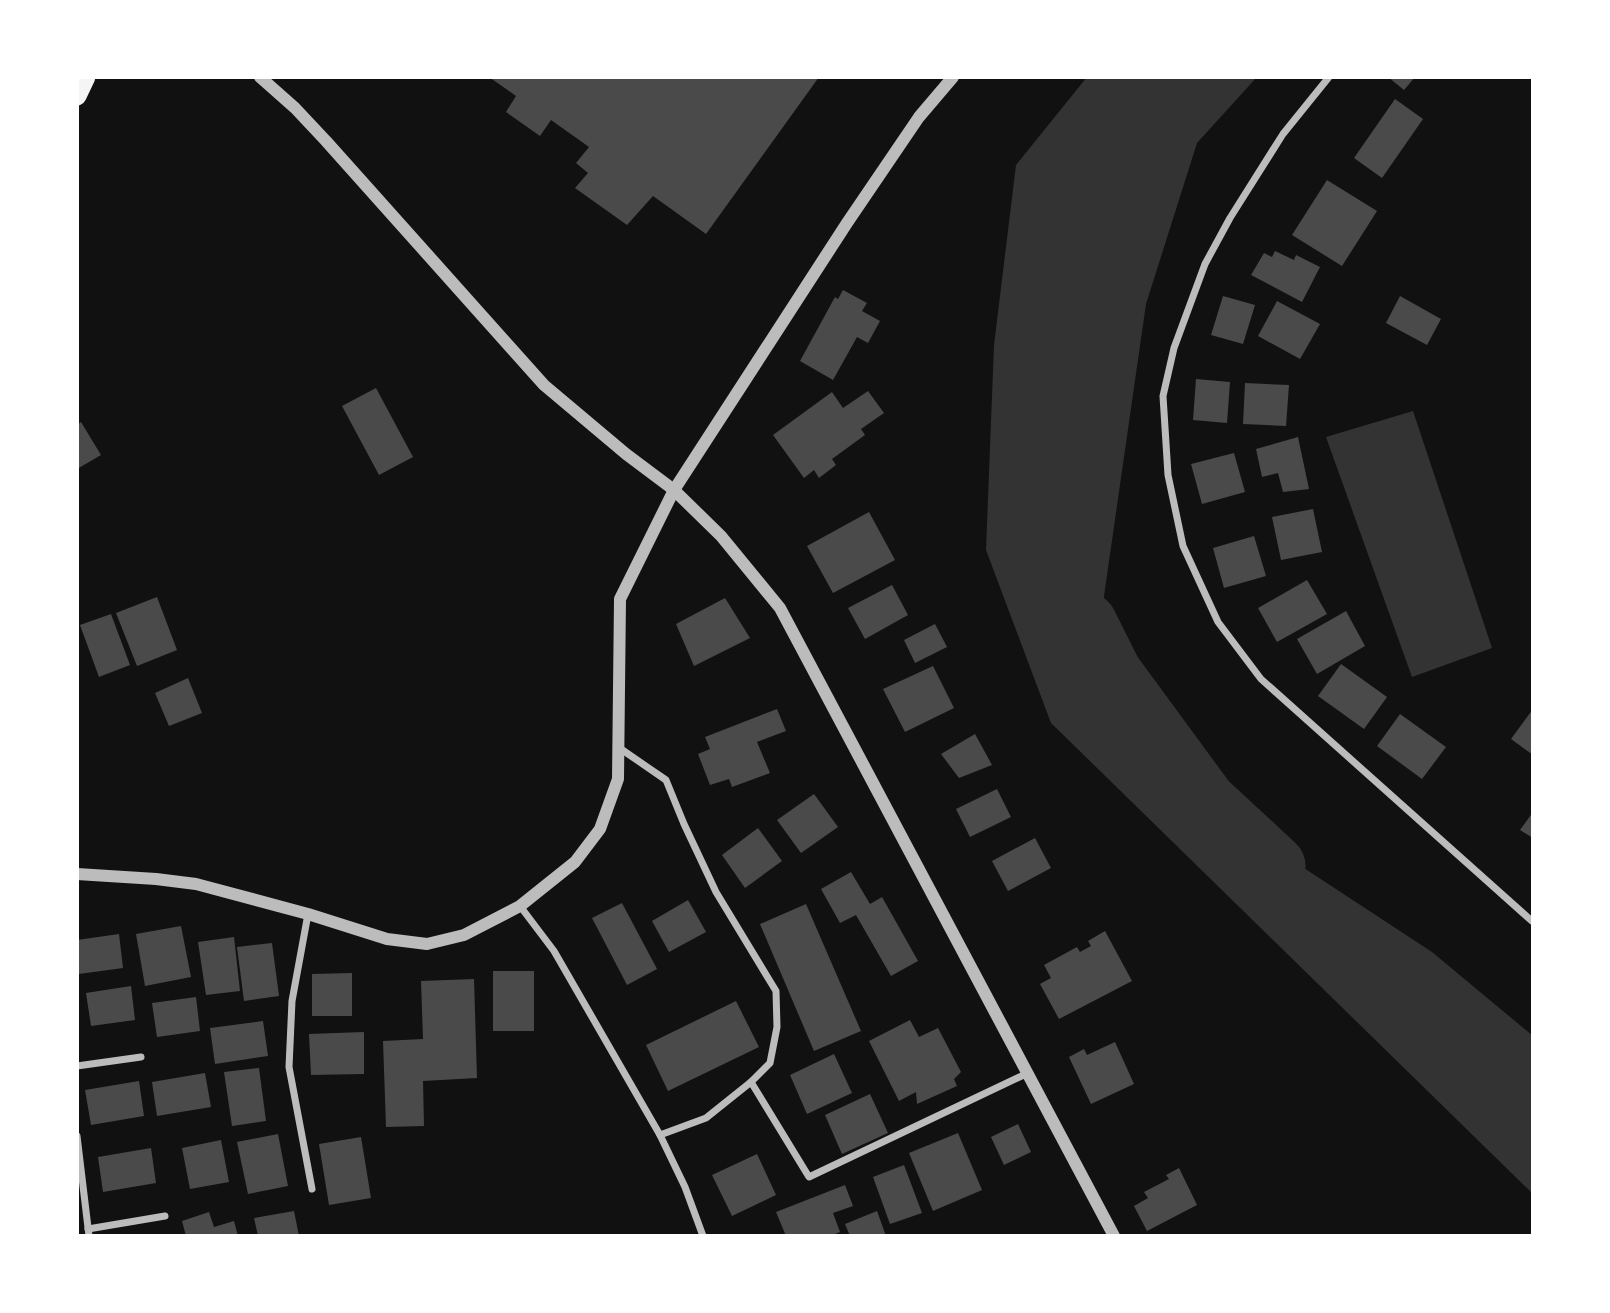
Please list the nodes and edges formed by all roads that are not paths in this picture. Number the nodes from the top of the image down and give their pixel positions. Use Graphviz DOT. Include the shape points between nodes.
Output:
graph roads {
  1 [pos="86,77"];
  2 [pos="260,77"];
  3 [pos="953,77"];
  4 [pos="1329,77"];
  5 [pos="77,96"];
  6 [pos="674,490"];
  7 [pos="617,747"];
  8 [pos="77,874"];
  9 [pos="520,906"];
  10 [pos="308,914"];
  11 [pos="1533,922"];
  12 [pos="141,1057"];
  13 [pos="77,1066"];
  14 [pos="1028,1073"];
  15 [pos="751,1082"];
  16 [pos="660,1135"];
  17 [pos="77,1136"];
  18 [pos="312,1189"];
  19 [pos="165,1216"];
  20 [pos="88,1233"];
  21 [pos="703,1236"];
  22 [pos="1114,1236"];
  1 -- 5 [label="highway"];
  2 -- 6 [label="street" via="326,141 544,385"];
  3 -- 6 [label="street" via="919,117 847,223"];
  4 -- 11 [label="street" via="1283,134 1230,218 1205,264 1174,348 1163,396 1168,475 1184,546 1218,622 1261,679"];
  6 -- 7 [label="street" via="620,599"];
  6 -- 14 [label="street" via="721,536 780,608"];
  7 -- 9 [label="street" via="618,779 600,829 575,862"];
  7 -- 15 [label="street" via="666,780 716,892 776,991 770,1063"];
  8 -- 10 [label="street" via="196,884"];
  9 -- 10 [label="street" via="464,935 427,944 387,939"];
  9 -- 16 [label="street" via="554,951"];
  10 -- 18 [label="street" via="292,1001 289,1068"];
  12 -- 13 [label="street"];
  14 -- 15 [label="street" via="809,1177"];
  14 -- 22 [label="street"];
  15 -- 16 [label="street" via="706,1118"];
  16 -- 21 [label="street"];
  17 -- 20 [label="street"];
  19 -- 20 [label="street"];
}
